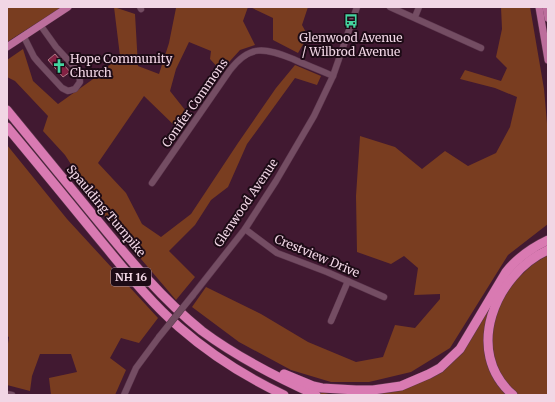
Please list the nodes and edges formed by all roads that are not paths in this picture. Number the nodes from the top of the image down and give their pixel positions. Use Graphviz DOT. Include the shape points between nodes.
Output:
graph roads {
  1 [pos="68,7"];
  2 [pos="358,7"];
  3 [pos="390,7"];
  4 [pos="419,7"];
  5 [pos="539,7"];
  6 [pos="546,7"];
  7 [pos="415,17"];
  8 [pos="548,18"];
  9 [pos="41,26"];
  10 [pos="24,37"];
  11 [pos="7,47"];
  12 [pos="481,48"];
  13 [pos="548,60"];
  14 [pos="333,76"];
  15 [pos="7,110"];
  16 [pos="7,127"];
  17 [pos="152,183"];
  18 [pos="245,229"];
  19 [pos="548,240"];
  20 [pos="548,250"];
  21 [pos="348,281"];
  22 [pos="384,297"];
  23 [pos="331,321"];
  24 [pos="236,354"];
  25 [pos="7,394"];
  26 [pos="12,395"];
  27 [pos="124,395"];
  28 [pos="284,395"];
  29 [pos="316,395"];
  30 [pos="513,395"];
  1 -- 9 [label="main road"];
  2 -- 14 [label="street, Glenwood Avenue"];
  3 -- 7 [label="street"];
  4 -- 7 [label="street"];
  5 -- 13 [label="main road"];
  6 -- 8 [label="main road"];
  7 -- 12 [label="street"];
  9 -- 10 [label="main road"];
  9 -- 10 [label="street" via="80,75 79,84 72,91 62,88 34,57"];
  10 -- 11 [label="main road"];
  14 -- 17 [label="street, Conifer Commons" via="271,51 260,50 244,55 235,63"];
  14 -- 18 [label="street, Glenwood Avenue" via="310,123"];
  15 -- 24 [label="highway, Spaulding Turnpike / NH 16" via="151,283 192,322"];
  16 -- 28 [label="highway, Spaulding Turnpike / NH 16" via="160,309 223,360"];
  18 -- 21 [label="street, Crestview Drive" via="277,253"];
  18 -- 27 [label="street, Glenwood Avenue, bridge" via="158,337 136,368"];
  19 -- 24 [label="highway" via="526,252 506,272 460,349 451,359 429,374 401,386 373,390 322,388"];
  20 -- 30 [label="highway" via="529,262 512,278 498,300 491,318 487,341 490,362 499,381"];
  21 -- 22 [label="street, Crestview Drive"];
  21 -- 23 [label="street"];
  24 -- 29 [label="highway, Spaulding Turnpike / NH 16" via="274,376"];
  25 -- 26 [label="street"];
}
